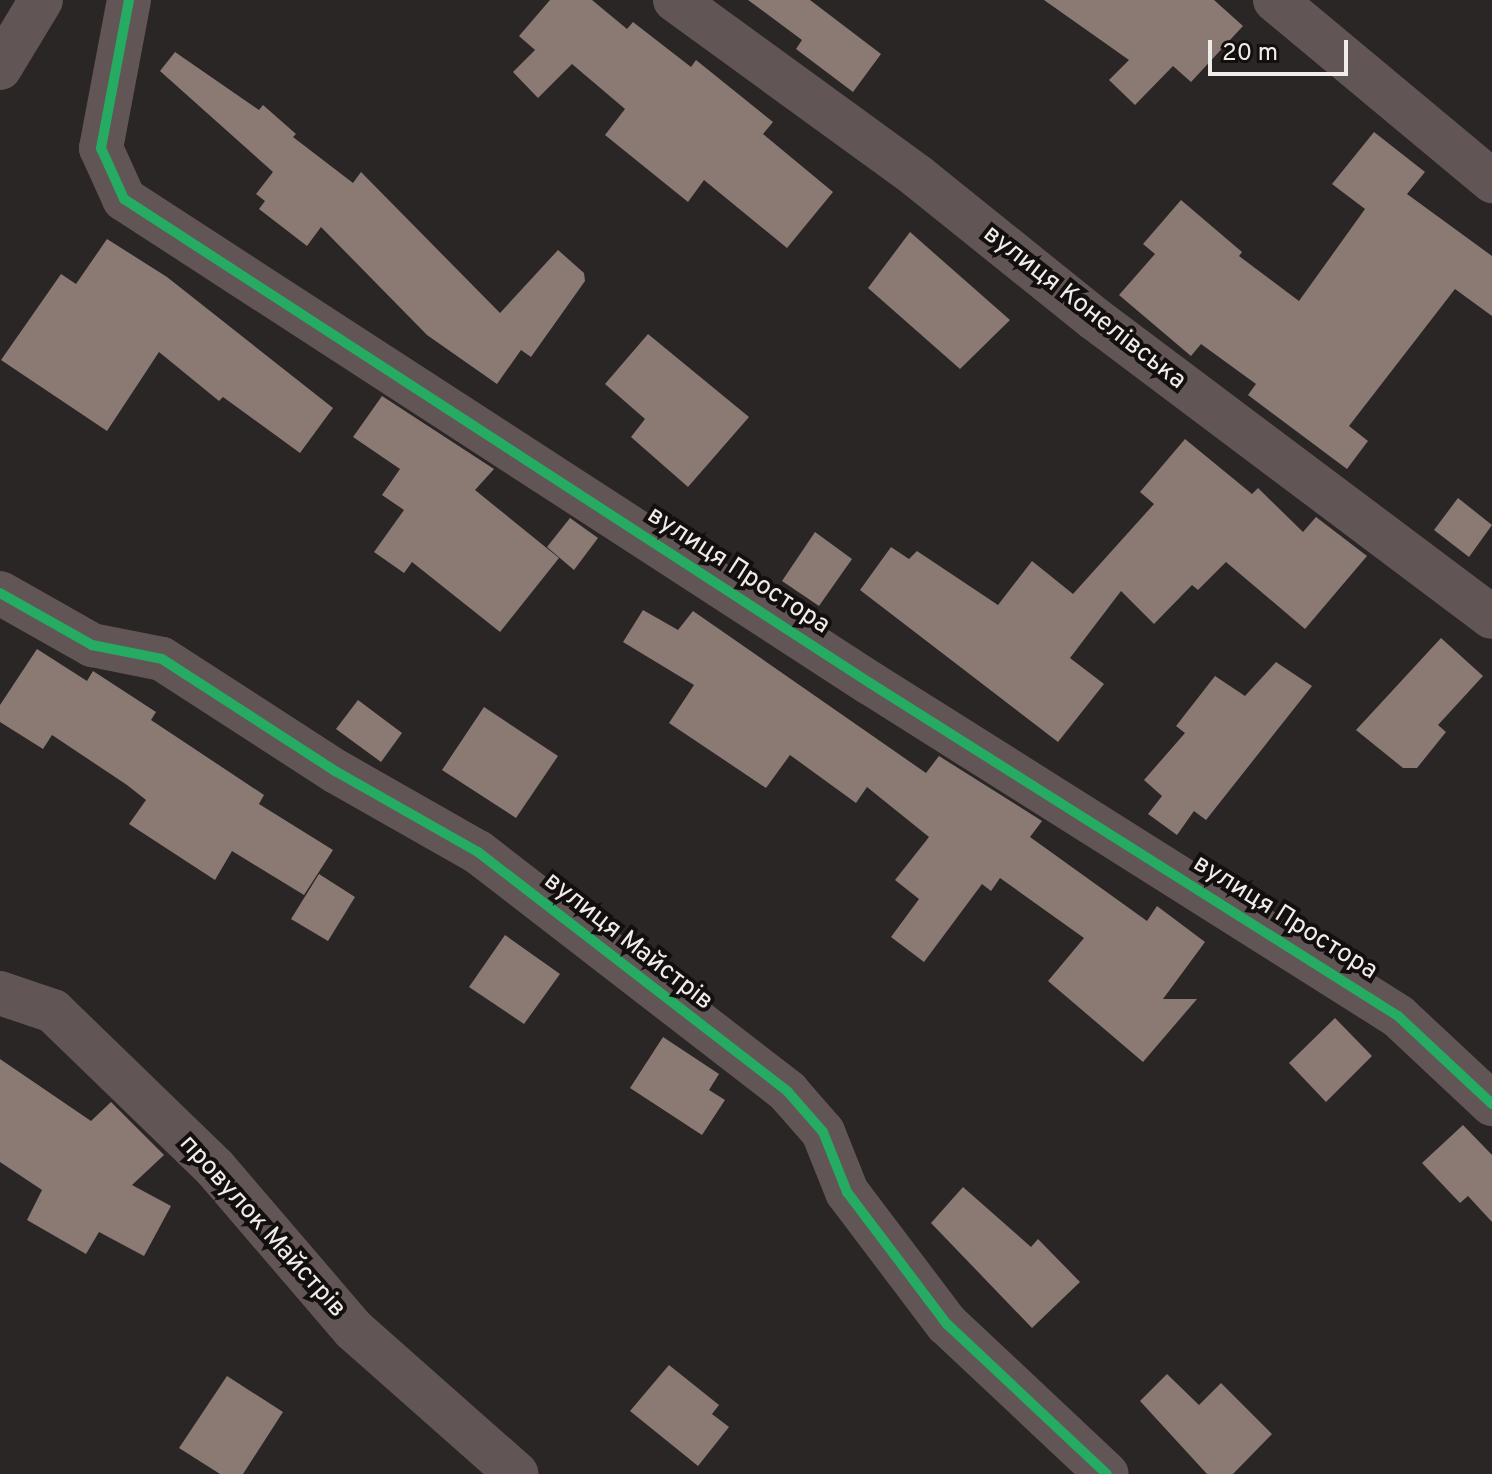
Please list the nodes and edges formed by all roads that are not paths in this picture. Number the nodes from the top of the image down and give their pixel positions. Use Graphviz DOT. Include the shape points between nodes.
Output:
graph roads {
  1 [pos="41,0"];
  2 [pos="129,0"];
  3 [pos="675,0"];
  4 [pos="1275,0"];
  5 [pos="0,68"];
  6 [pos="1492,181"];
  7 [pos="0,593"];
  8 [pos="1492,617"];
  9 [pos="0,993"];
  10 [pos="1492,1104"];
  11 [pos="517,1474"];
  12 [pos="1107,1474"];
  1 -- 5 [label="street"];
  2 -- 10 [label="street, вулиця Простора" via="101,148 124,199 870,683 1398,1016"];
  3 -- 8 [label="street, вулиця Конелівська" via="917,176 1095,319"];
  4 -- 6 [label="street"];
  7 -- 12 [label="street, вулиця Майстрів" via="92,645 162,659 337,772 478,852 788,1092 823,1132 847,1192 947,1324"];
  9 -- 11 [label="street, провулок Майстрів" via="53,1011 215,1168 354,1330"];
}
